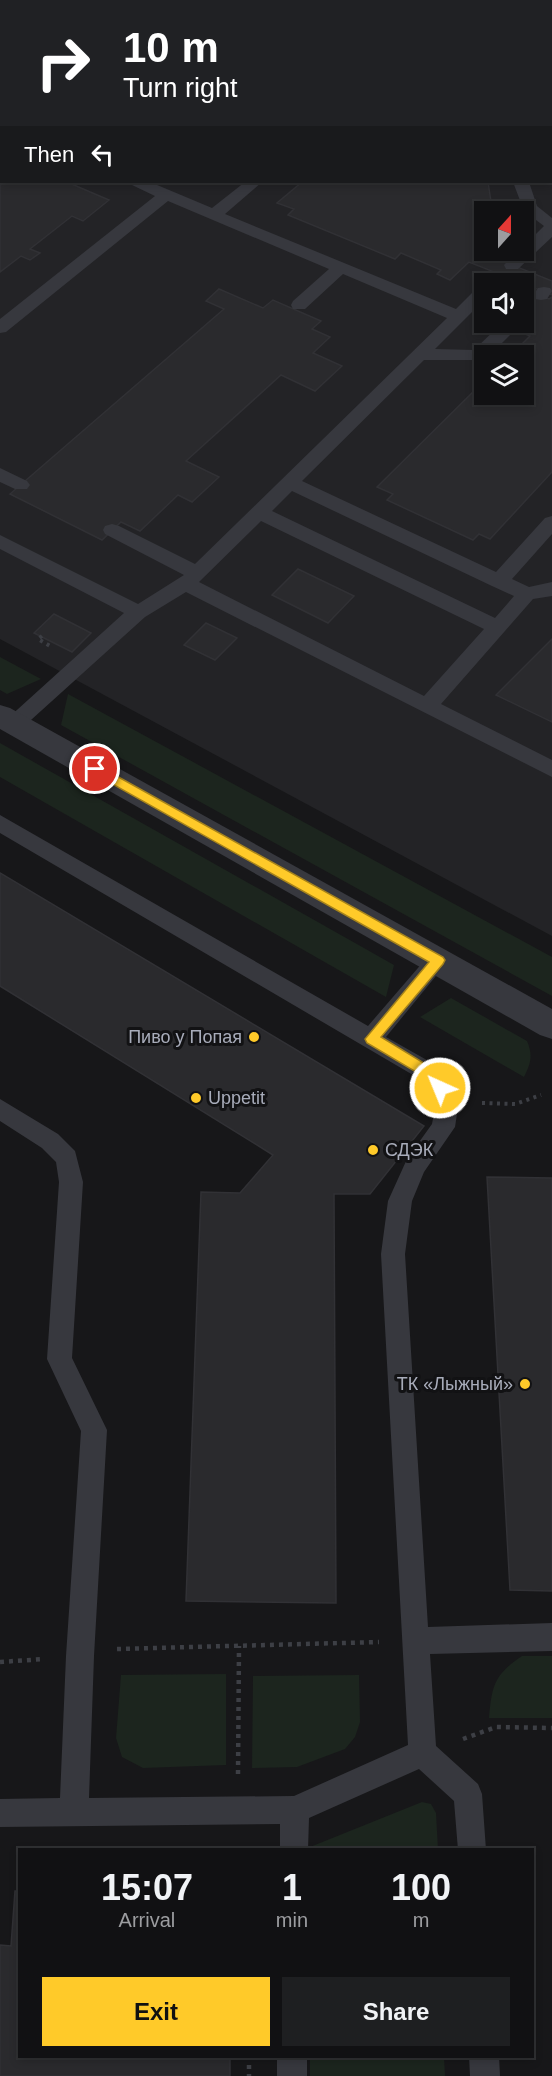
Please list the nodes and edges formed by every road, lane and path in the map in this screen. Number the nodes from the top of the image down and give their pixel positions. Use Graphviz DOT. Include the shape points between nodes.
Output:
graph roads {
  1 [pos="140,183"];
  2 [pos="253,183"];
  3 [pos="521,183"];
  4 [pos="166,195"];
  5 [pos="214,215"];
  6 [pos="552,226"];
  7 [pos="513,265"];
  8 [pos="340,268"];
  9 [pos="474,300"];
  10 [pos="299,306"];
  11 [pos="457,316"];
  12 [pos="0,327"];
  13 [pos="502,333"];
  14 [pos="419,354"];
  15 [pos="0,474"];
  16 [pos="289,482"];
  17 [pos="21,485"];
  18 [pos="259,512"];
  19 [pos="552,522"];
  20 [pos="112,530"];
  21 [pos="0,541"];
  22 [pos="191,578"];
  23 [pos="499,581"];
  24 [pos="552,589"];
  25 [pos="527,594"];
  26 [pos="138,612"];
  27 [pos="497,627"];
  28 [pos="428,706"];
  29 [pos="7,720"];
  30 [pos="552,769"];
  31 [pos="0,823"];
  32 [pos="438,960"];
  33 [pos="552,1024"];
  34 [pos="371,1039"];
  35 [pos="541,1095"];
  36 [pos="448,1101"];
  37 [pos="0,1109"];
  38 [pos="552,1637"];
  39 [pos="416,1641"];
  40 [pos="368,1643"];
  41 [pos="239,1646"];
  42 [pos="81,1656"];
  43 [pos="0,1662"];
  44 [pos="552,1728"];
  45 [pos="422,1753"];
  46 [pos="295,1810"];
  47 [pos="238,1811"];
  48 [pos="74,1812"];
  49 [pos="0,1813"];
  50 [pos="294,1848"];
  51 [pos="472,1848"];
  52 [pos="249,2058"];
  53 [pos="292,2058"];
  54 [pos="484,2058"];
  55 [pos="249,2076"];
  56 [pos="292,2076"];
  57 [pos="485,2076"];
  1 -- 4 [label="lane"];
  2 -- 5 [label="lane"];
  3 -- 6 [label="lane" via="535,216"];
  4 -- 5 [label="lane"];
  4 -- 12 [label="lane"];
  5 -- 8 [label="lane"];
  6 -- 7 [label="lane"];
  8 -- 10 [label="lane"];
  8 -- 11 [label="lane"];
  9 -- 11 [label="lane"];
  11 -- 14 [label="lane"];
  13 -- 14 [label="lane" via="478,356"];
  14 -- 16 [label="lane"];
  15 -- 17 [label="lane"];
  16 -- 18 [label="lane"];
  16 -- 23 [label="lane"];
  18 -- 22 [label="lane"];
  18 -- 27 [label="lane"];
  19 -- 23 [label="lane"];
  20 -- 22 [label="lane"];
  21 -- 26 [label="lane"];
  22 -- 26 [label="lane"];
  22 -- 28 [label="lane"];
  23 -- 25 [label="lane"];
  24 -- 25 [label="lane"];
  25 -- 27 [label="lane"];
  26 -- 29 [label="lane"];
  27 -- 28 [label="lane"];
  28 -- 30 [label="lane"];
  29 -- 32 [label="street"];
  31 -- 34 [label="lane"];
  32 -- 33 [label="street"];
  32 -- 34 [label="lane"];
  34 -- 36 [label="lane" via="432,1075"];
  35 -- 36 [label="path" via="515,1104"];
  36 -- 39 [label="lane" via="443,1127 415,1166 400,1201 393,1254"];
  37 -- 42 [label="lane" via="50,1141 66,1158 71,1182 59,1359 94,1430"];
  38 -- 39 [label="lane"];
  39 -- 45 [label="lane"];
  40 -- 41 [label="path"];
  41 -- 42 [label="path" via="121,1648"];
  41 -- 47 [label="path"];
  42 -- 43 [label="path"];
  42 -- 48 [label="lane"];
  44 -- 45 [label="path" via="496,1727"];
  45 -- 46 [label="lane"];
  45 -- 51 [label="lane" via="468,1794"];
  46 -- 47 [label="lane"];
  46 -- 50 [label="lane"];
  47 -- 48 [label="lane"];
  48 -- 49 [label="lane"];
  52 -- 55 [label="path"];
  53 -- 56 [label="lane"];
  54 -- 57 [label="lane"];
}
